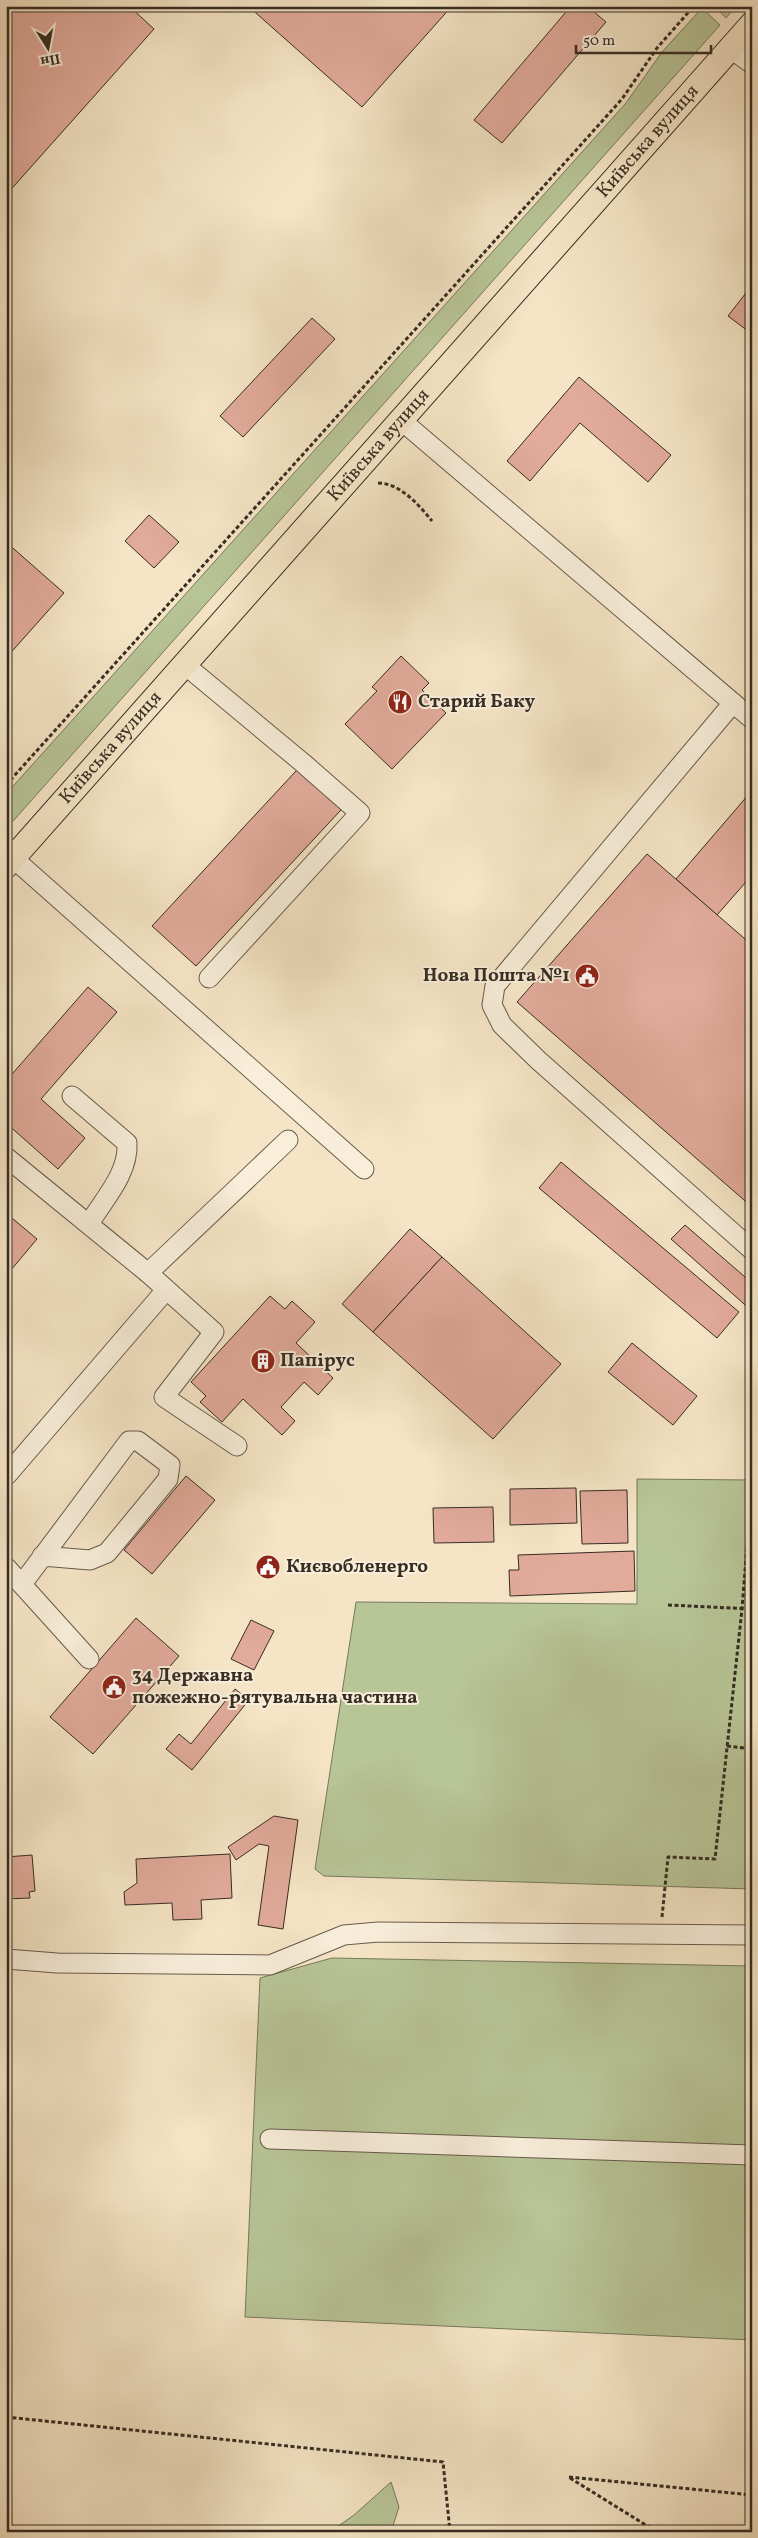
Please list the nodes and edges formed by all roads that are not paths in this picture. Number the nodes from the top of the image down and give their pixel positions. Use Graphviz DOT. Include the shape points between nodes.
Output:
graph roads {
  1 [pos="752,24"];
  2 [pos="730,48"];
  3 [pos="752,64"];
  4 [pos="402,421"];
  5 [pos="184,665"];
  6 [pos="733,703"];
  7 [pos="752,719"];
  8 [pos="10,862"];
  9 [pos="209,978"];
  10 [pos="72,1096"];
  11 [pos="288,1140"];
  12 [pos="6,1157"];
  13 [pos="364,1168"];
  14 [pos="89,1224"];
  15 [pos="752,1250"];
  16 [pos="148,1273"];
  17 [pos="166,1290"];
  18 [pos="237,1446"];
  19 [pos="7,1475"];
  20 [pos="42,1556"];
  21 [pos="6,1567"];
  22 [pos="22,1584"];
  23 [pos="89,1659"];
  24 [pos="752,1935"];
  25 [pos="6,1959"];
  26 [pos="270,2139"];
  27 [pos="752,2155"];
  1 -- 2 [label="main road, Київська вулиця"];
  2 -- 3 [label="lane"];
  2 -- 4 [label="main road, Київська вулиця"];
  4 -- 5 [label="main road, Київська вулиця"];
  4 -- 6 [label="lane"];
  5 -- 8 [label="main road, Київська вулиця"];
  5 -- 9 [label="lane" via="268,732 360,813"];
  6 -- 7 [label="lane"];
  6 -- 15 [label="lane" via="495,986 492,1005 502,1025 538,1060"];
  8 -- 13 [label="lane"];
  10 -- 14 [label="lane" via="127,1143 128,1157 124,1168"];
  11 -- 16 [label="lane"];
  12 -- 14 [label="lane"];
  14 -- 16 [label="lane"];
  16 -- 17 [label="lane"];
  17 -- 18 [label="lane" via="214,1332 164,1397"];
  17 -- 19 [label="lane"];
  20 -- 20 [label="lane" via="129,1441 138,1441 170,1464 168,1479 107,1553 90,1560"];
  20 -- 22 [label="lane"];
  21 -- 22 [label="lane"];
  22 -- 23 [label="lane"];
  24 -- 25 [label="lane" via="378,1932 344,1935 270,1965 57,1963"];
  26 -- 27 [label="lane"];
}
